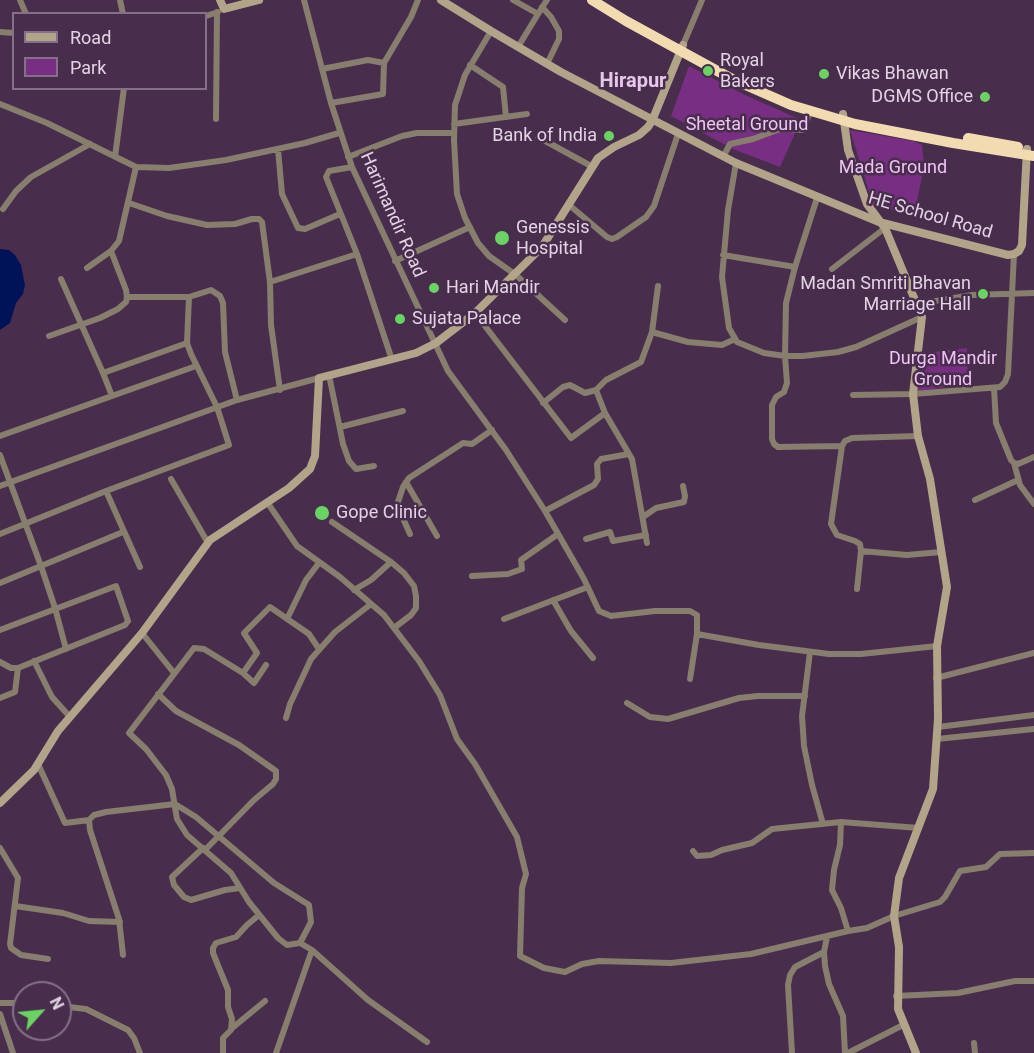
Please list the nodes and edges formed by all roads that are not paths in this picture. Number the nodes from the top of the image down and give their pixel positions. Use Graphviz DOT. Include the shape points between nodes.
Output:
graph roads {
  1 [pos="220,0"];
  2 [pos="260,0"];
  3 [pos="304,0"];
  4 [pos="418,0"];
  5 [pos="441,0"];
  6 [pos="513,0"];
  7 [pos="547,0"];
  8 [pos="592,0"];
  9 [pos="604,0"];
  10 [pos="702,0"];
  11 [pos="542,8"];
  12 [pos="220,11"];
  13 [pos="538,14"];
  14 [pos="207,16"];
  15 [pos="491,31"];
  16 [pos="518,47"];
  17 [pos="682,48"];
  18 [pos="384,63"];
  19 [pos="547,64"];
  20 [pos="470,65"];
  21 [pos="322,69"];
  22 [pos="123,90"];
  23 [pos="331,103"];
  24 [pos="0,104"];
  25 [pos="810,112"];
  26 [pos="527,114"];
  27 [pos="506,117"];
  28 [pos="843,117"];
  29 [pos="216,119"];
  30 [pos="652,121"];
  31 [pos="454,124"];
  32 [pos="339,133"];
  33 [pos="454,134"];
  34 [pos="678,134"];
  35 [pos="538,137"];
  36 [pos="90,144"];
  37 [pos="278,149"];
  38 [pos="1030,153"];
  39 [pos="348,157"];
  40 [pos="723,157"];
  41 [pos="116,158"];
  42 [pos="736,163"];
  43 [pos="591,166"];
  44 [pos="136,167"];
  45 [pos="352,167"];
  46 [pos="817,198"];
  47 [pos="129,203"];
  48 [pos="568,204"];
  49 [pos="3,209"];
  50 [pos="340,214"];
  51 [pos="882,225"];
  52 [pos="470,227"];
  53 [pos="111,251"];
  54 [pos="1014,254"];
  55 [pos="357,255"];
  56 [pos="723,255"];
  57 [pos="395,261"];
  58 [pos="795,267"];
  59 [pos="87,268"];
  60 [pos="832,269"];
  61 [pos="516,275"];
  62 [pos="61,279"];
  63 [pos="270,282"];
  64 [pos="658,286"];
  65 [pos="1012,292"];
  66 [pos="1034,293"];
  67 [pos="128,297"];
  68 [pos="189,297"];
  69 [pos="918,304"];
  70 [pos="476,313"];
  71 [pos="922,318"];
  72 [pos="565,320"];
  73 [pos="82,324"];
  74 [pos="652,332"];
  75 [pos="49,336"];
  76 [pos="735,339"];
  77 [pos="187,343"];
  78 [pos="436,343"];
  79 [pos="785,356"];
  80 [pos="392,360"];
  81 [pos="196,366"];
  82 [pos="103,373"];
  83 [pos="329,375"];
  84 [pos="319,378"];
  85 [pos="994,388"];
  86 [pos="280,390"];
  87 [pos="596,390"];
  88 [pos="853,394"];
  89 [pos="914,394"];
  90 [pos="112,396"];
  91 [pos="237,400"];
  92 [pos="543,403"];
  93 [pos="217,407"];
  94 [pos="403,411"];
  95 [pos="605,412"];
  96 [pos="340,427"];
  97 [pos="492,430"];
  98 [pos="0,436"];
  99 [pos="918,436"];
  100 [pos="842,446"];
  101 [pos="629,454"];
  102 [pos="0,455"];
  103 [pos="1034,457"];
  104 [pos="1014,463"];
  105 [pos="374,466"];
  106 [pos="171,479"];
  107 [pos="1018,480"];
  108 [pos="10,482"];
  109 [pos="406,482"];
  110 [pos="0,486"];
  111 [pos="683,486"];
  112 [pos="106,491"];
  113 [pos="975,500"];
  114 [pos="267,502"];
  115 [pos="1034,504"];
  116 [pos="545,511"];
  117 [pos="643,517"];
  118 [pos="332,522"];
  119 [pos="24,523"];
  120 [pos="123,532"];
  121 [pos="0,534"];
  122 [pos="410,534"];
  123 [pos="558,534"];
  124 [pos="646,534"];
  125 [pos="437,536"];
  126 [pos="586,539"];
  127 [pos="208,543"];
  128 [pos="647,543"];
  129 [pos="861,551"];
  130 [pos="941,552"];
  131 [pos="391,562"];
  132 [pos="319,563"];
  133 [pos="41,566"];
  134 [pos="140,567"];
  135 [pos="472,576"];
  136 [pos="0,583"];
  137 [pos="588,587"];
  138 [pos="857,589"];
  139 [pos="354,590"];
  140 [pos="553,600"];
  141 [pos="371,604"];
  142 [pos="55,608"];
  143 [pos="504,619"];
  144 [pos="287,620"];
  145 [pos="394,628"];
  146 [pos="0,630"];
  147 [pos="142,633"];
  148 [pos="697,634"];
  149 [pos="937,646"];
  150 [pos="66,649"];
  151 [pos="319,649"];
  152 [pos="810,652"];
  153 [pos="1034,653"];
  154 [pos="593,658"];
  155 [pos="34,661"];
  156 [pos="0,662"];
  157 [pos="266,665"];
  158 [pos="18,668"];
  159 [pos="174,673"];
  160 [pos="243,673"];
  161 [pos="936,678"];
  162 [pos="690,679"];
  163 [pos="158,694"];
  164 [pos="804,696"];
  165 [pos="0,698"];
  166 [pos="627,703"];
  167 [pos="1034,715"];
  168 [pos="70,717"];
  169 [pos="286,718"];
  170 [pos="938,727"];
  171 [pos="1034,729"];
  172 [pos="937,739"];
  173 [pos="38,764"];
  174 [pos="0,803"];
  175 [pos="175,804"];
  176 [pos="89,820"];
  177 [pos="841,822"];
  178 [pos="823,824"];
  179 [pos="919,828"];
  180 [pos="219,836"];
  181 [pos="0,848"];
  182 [pos="204,849"];
  183 [pos="693,851"];
  184 [pos="1034,853"];
  185 [pos="240,888"];
  186 [pos="15,906"];
  187 [pos="259,915"];
  188 [pos="894,916"];
  189 [pos="120,922"];
  190 [pos="848,931"];
  191 [pos="826,937"];
  192 [pos="300,943"];
  193 [pos="312,950"];
  194 [pos="824,952"];
  195 [pos="123,955"];
  196 [pos="48,959"];
  197 [pos="1034,981"];
  198 [pos="897,996"];
  199 [pos="265,1001"];
  200 [pos="72,1008"];
  201 [pos="0,1014"];
  202 [pos="903,1025"];
  203 [pos="231,1030"];
  204 [pos="427,1042"];
  205 [pos="974,1042"];
  206 [pos="13,1053"];
  207 [pos="140,1053"];
  208 [pos="223,1053"];
  209 [pos="276,1053"];
  210 [pos="792,1053"];
  211 [pos="846,1053"];
  212 [pos="916,1053"];
  213 [pos="975,1053"];
  1 -- 12 [label="street"];
  2 -- 12 [label="street"];
  3 -- 21 [label="street, Harimandir Road"];
  4 -- 18 [label="street"];
  5 -- 15 [label="street, HE School Road"];
  6 -- 13 [label="street"];
  7 -- 11 [label="street"];
  8 -- 17 [label="highway"];
  9 -- 17 [label="highway"];
  10 -- 17 [label="street"];
  11 -- 13 [label="street"];
  11 -- 19 [label="street" via="559,31"];
  12 -- 14 [label="street"];
  12 -- 29 [label="street"];
  13 -- 16 [label="street"];
  15 -- 16 [label="street, HE School Road"];
  15 -- 20 [label="street"];
  16 -- 19 [label="street, HE School Road"];
  17 -- 25 [label="highway" via="759,92"];
  17 -- 28 [label="highway" via="768,90"];
  17 -- 30 [label="street"];
  18 -- 21 [label="street" via="368,60"];
  18 -- 23 [label="street" via="383,94"];
  19 -- 30 [label="street, HE School Road"];
  20 -- 27 [label="street" via="503,87"];
  20 -- 31 [label="street" via="460,86"];
  21 -- 23 [label="street, Harimandir Road"];
  22 -- 41 [label="street"];
  23 -- 32 [label="street, Harimandir Road"];
  24 -- 36 [label="street"];
  25 -- 28 [label="highway"];
  25 -- 40 [label="street" via="803,130 780,129 730,144"];
  26 -- 27 [label="street"];
  27 -- 31 [label="street"];
  28 -- 38 [label="highway" via="953,143"];
  28 -- 51 [label="street" via="848,150 860,185 867,204"];
  30 -- 34 [label="street, HE School Road"];
  30 -- 43 [label="street" via="639,135 608,150"];
  31 -- 33 [label="street"];
  32 -- 37 [label="street"];
  32 -- 39 [label="street, Harimandir Road"];
  33 -- 39 [label="street" via="402,136"];
  33 -- 52 [label="street" via="457,194"];
  34 -- 40 [label="street, HE School Road"];
  34 -- 48 [label="street" via="654,206 617,237 607,237"];
  35 -- 43 [label="street"];
  36 -- 41 [label="street"];
  36 -- 49 [label="street" via="31,177"];
  37 -- 44 [label="street" via="169,168"];
  37 -- 50 [label="street" via="282,194 298,228"];
  38 -- 54 [label="street" via="1022,245"];
  39 -- 45 [label="street, Harimandir Road"];
  40 -- 42 [label="street, HE School Road"];
  41 -- 44 [label="street"];
  42 -- 46 [label="street, HE School Road"];
  42 -- 56 [label="street"];
  43 -- 48 [label="street"];
  44 -- 47 [label="street"];
  45 -- 50 [label="street" via="327,173"];
  45 -- 57 [label="street, Harimandir Road"];
  46 -- 51 [label="street, HE School Road"];
  46 -- 58 [label="street"];
  47 -- 53 [label="street" via="119,241"];
  47 -- 63 [label="street" via="207,225 259,219"];
  48 -- 61 [label="street" via="542,247"];
  50 -- 55 [label="street"];
  51 -- 54 [label="street, HE School Road"];
  51 -- 60 [label="street"];
  51 -- 69 [label="street"];
  52 -- 57 [label="street"];
  52 -- 61 [label="street" via="489,256"];
  53 -- 59 [label="street"];
  53 -- 67 [label="street"];
  54 -- 65 [label="street"];
  55 -- 63 [label="street"];
  55 -- 80 [label="street"];
  56 -- 58 [label="street"];
  56 -- 76 [label="street" via="722,285 729,328"];
  57 -- 78 [label="street, Harimandir Road"];
  58 -- 79 [label="street" via="786,303"];
  61 -- 70 [label="street"];
  61 -- 72 [label="street"];
  62 -- 73 [label="street"];
  63 -- 86 [label="street"];
  64 -- 74 [label="street"];
  65 -- 66 [label="street"];
  65 -- 69 [label="street"];
  65 -- 85 [label="street" via="1008,374 1005,382"];
  67 -- 68 [label="street"];
  67 -- 73 [label="street" via="118,309"];
  68 -- 77 [label="street"];
  68 -- 91 [label="street" via="211,290 220,296 225,352"];
  69 -- 71 [label="street"];
  70 -- 78 [label="street"];
  70 -- 92 [label="street"];
  71 -- 79 [label="street" via="847,350"];
  71 -- 89 [label="street"];
  73 -- 75 [label="street"];
  73 -- 82 [label="street"];
  74 -- 76 [label="street" via="688,342 722,345"];
  74 -- 87 [label="street" via="641,362 606,380"];
  76 -- 79 [label="street" via="764,353"];
  77 -- 81 [label="street"];
  77 -- 82 [label="street"];
  78 -- 80 [label="street"];
  78 -- 97 [label="street, Harimandir Road" via="448,371"];
  79 -- 100 [label="street" via="786,388 772,405 774,444"];
  80 -- 83 [label="street"];
  81 -- 90 [label="street"];
  81 -- 93 [label="street"];
  82 -- 90 [label="street"];
  83 -- 84 [label="street"];
  83 -- 96 [label="street"];
  84 -- 86 [label="street"];
  84 -- 114 [label="street" via="313,465"];
  85 -- 89 [label="street"];
  85 -- 104 [label="street" via="998,429"];
  86 -- 91 [label="street"];
  87 -- 92 [label="street" via="585,393 577,387 563,387"];
  87 -- 95 [label="street"];
  88 -- 89 [label="street"];
  89 -- 99 [label="street"];
  90 -- 98 [label="street"];
  91 -- 93 [label="street"];
  92 -- 95 [label="street" via="571,438"];
  93 -- 108 [label="street"];
  93 -- 112 [label="street" via="229,446"];
  94 -- 96 [label="street"];
  95 -- 101 [label="street"];
  96 -- 105 [label="street" via="349,461 356,469"];
  97 -- 109 [label="street" via="472,444 463,443 444,454"];
  97 -- 116 [label="street, Harimandir Road"];
  99 -- 100 [label="street" via="852,438"];
  99 -- 130 [label="street" via="927,462"];
  100 -- 129 [label="street" via="831,524 837,535 860,544"];
  101 -- 116 [label="street" via="601,459 594,484"];
  101 -- 117 [label="street"];
  102 -- 108 [label="street"];
  103 -- 104 [label="street"];
  104 -- 107 [label="street"];
  106 -- 127 [label="street"];
  107 -- 113 [label="street"];
  107 -- 115 [label="street"];
  108 -- 110 [label="street"];
  108 -- 119 [label="street"];
  109 -- 122 [label="street" via="398,505"];
  109 -- 125 [label="street"];
  111 -- 117 [label="street" via="684,502 656,508"];
  112 -- 119 [label="street"];
  112 -- 120 [label="street"];
  114 -- 127 [label="street"];
  114 -- 132 [label="street" via="297,546"];
  116 -- 123 [label="street, Harimandir Road"];
  117 -- 124 [label="street"];
  118 -- 131 [label="street"];
  119 -- 121 [label="street"];
  119 -- 133 [label="street"];
  120 -- 133 [label="street"];
  120 -- 134 [label="street"];
  123 -- 135 [label="street" via="521,560 522,569 508,574"];
  123 -- 137 [label="street, Harimandir Road"];
  124 -- 126 [label="street" via="614,541 610,532"];
  124 -- 128 [label="street"];
  127 -- 147 [label="street"];
  129 -- 130 [label="street" via="908,555"];
  129 -- 138 [label="street"];
  130 -- 149 [label="street" via="947,587"];
  131 -- 139 [label="street"];
  131 -- 145 [label="street" via="414,586 416,596 416,608"];
  132 -- 139 [label="street"];
  132 -- 144 [label="street"];
  133 -- 136 [label="street"];
  133 -- 142 [label="street"];
  137 -- 140 [label="street"];
  137 -- 148 [label="street, Harimandir Road" via="599,611 610,616 695,612"];
  139 -- 141 [label="street"];
  140 -- 143 [label="street"];
  140 -- 154 [label="street" via="570,631"];
  141 -- 145 [label="street"];
  141 -- 151 [label="street"];
  142 -- 146 [label="street"];
  142 -- 150 [label="street"];
  142 -- 150 [label="street" via="116,586 128,621 125,626"];
  144 -- 151 [label="street" via="309,634"];
  144 -- 160 [label="street" via="270,607 244,633 257,653"];
  145 -- 191 [label="street" via="440,695 457,739 517,837 526,874 520,956 544,968 565,972 599,961 671,963 751,954"];
  147 -- 159 [label="street"];
  147 -- 168 [label="street"];
  148 -- 152 [label="street"];
  148 -- 162 [label="street"];
  149 -- 152 [label="street" via="861,654"];
  149 -- 161 [label="street"];
  150 -- 155 [label="street"];
  151 -- 169 [label="street"];
  152 -- 164 [label="street"];
  153 -- 161 [label="street"];
  155 -- 158 [label="street"];
  155 -- 168 [label="street" via="52,697"];
  156 -- 158 [label="street"];
  157 -- 160 [label="street" via="254,683"];
  158 -- 165 [label="street" via="15,692"];
  159 -- 160 [label="street" via="197,647"];
  159 -- 163 [label="street"];
  161 -- 170 [label="street"];
  163 -- 175 [label="street" via="129,733 166,775"];
  163 -- 180 [label="street" via="176,711 239,745 276,771 273,784"];
  164 -- 166 [label="street" via="739,698 668,719 650,717"];
  164 -- 178 [label="street" via="804,746"];
  167 -- 170 [label="street"];
  168 -- 173 [label="street"];
  170 -- 172 [label="street"];
  171 -- 172 [label="street"];
  172 -- 179 [label="street" via="933,789"];
  173 -- 174 [label="street"];
  173 -- 176 [label="street" via="65,823"];
  175 -- 176 [label="street" via="106,812"];
  175 -- 180 [label="street"];
  175 -- 182 [label="street" via="181,827"];
  176 -- 189 [label="street"];
  177 -- 178 [label="street"];
  177 -- 179 [label="street"];
  177 -- 190 [label="street" via="832,890"];
  178 -- 183 [label="street" via="772,829 752,843 711,855 697,856"];
  179 -- 188 [label="street" via="898,878"];
  180 -- 182 [label="street"];
  180 -- 192 [label="street" via="274,883 309,904 311,921"];
  181 -- 186 [label="street" via="18,878"];
  182 -- 185 [label="street" via="231,873"];
  182 -- 185 [label="street" via="172,877 184,897 191,900"];
  184 -- 188 [label="street" via="1000,854 986,867 960,871 940,902"];
  185 -- 187 [label="street"];
  186 -- 189 [label="street" via="89,921"];
  186 -- 196 [label="street" via="11,948 21,955"];
  187 -- 192 [label="street" via="285,944"];
  187 -- 203 [label="street" via="236,937 216,943 213,948 228,990"];
  188 -- 190 [label="street" via="867,928"];
  188 -- 198 [label="street" via="899,947"];
  189 -- 195 [label="street"];
  190 -- 191 [label="street"];
  191 -- 194 [label="street"];
  192 -- 193 [label="street"];
  193 -- 204 [label="street" via="368,1000"];
  193 -- 209 [label="street"];
  194 -- 210 [label="street" via="790,975"];
  194 -- 211 [label="street" via="829,984 845,1022"];
  197 -- 198 [label="street" via="958,993"];
  198 -- 202 [label="street"];
  199 -- 203 [label="street"];
  200 -- 207 [label="street" via="86,1010 128,1030"];
  201 -- 206 [label="street"];
  202 -- 211 [label="street"];
  202 -- 212 [label="street"];
  203 -- 208 [label="street" via="223,1038"];
  205 -- 213 [label="street"];
}
